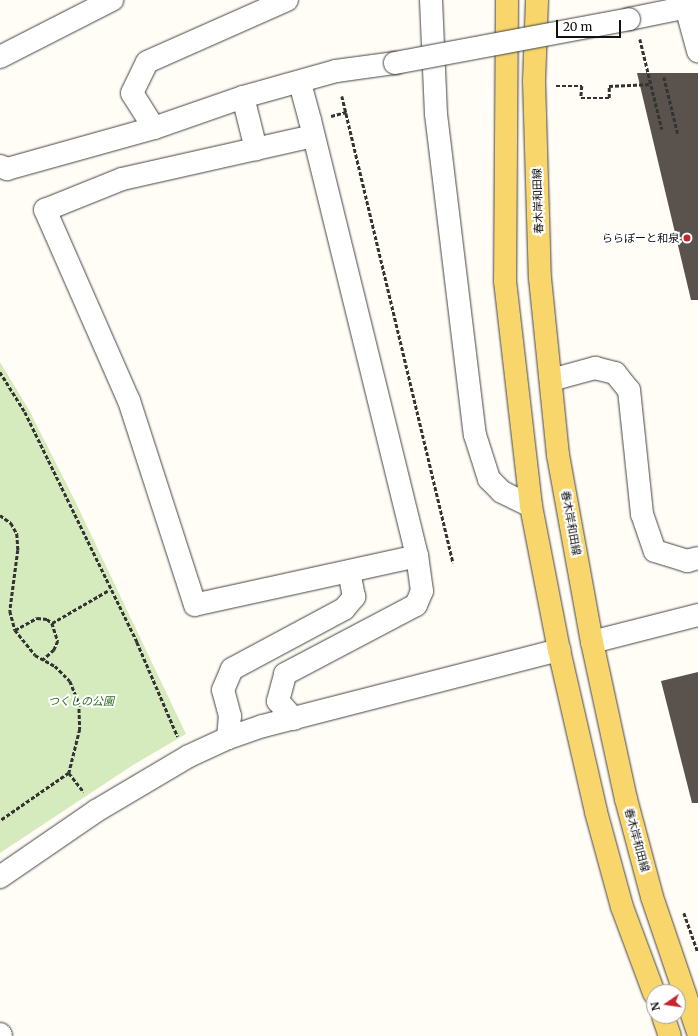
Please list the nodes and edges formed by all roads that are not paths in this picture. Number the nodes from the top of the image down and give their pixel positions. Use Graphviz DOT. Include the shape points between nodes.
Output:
graph roads {
  1 [pos="112,0"];
  2 [pos="287,0"];
  3 [pos="431,0"];
  4 [pos="507,0"];
  5 [pos="537,0"];
  6 [pos="692,6"];
  7 [pos="698,51"];
  8 [pos="0,57"];
  9 [pos="300,83"];
  10 [pos="243,97"];
  11 [pos="154,128"];
  12 [pos="313,136"];
  13 [pos="256,149"];
  14 [pos="0,166"];
  15 [pos="551,380"];
  16 [pos="531,506"];
  17 [pos="417,556"];
  18 [pos="698,558"];
  19 [pos="349,570"];
  20 [pos="698,615"];
  21 [pos="592,642"];
  22 [pos="559,650"];
  23 [pos="294,718"];
  24 [pos="228,738"];
  25 [pos="0,877"];
  26 [pos="651,984"];
  27 [pos="666,1024"];
  28 [pos="698,1032"];
  29 [pos="670,1036"];
  1 -- 8 [label="street"];
  2 -- 11 [label="street" via="147,62 132,93"];
  3 -- 16 [label="street" via="436,114 475,435 489,479 502,492"];
  4 -- 16 [label="main road" via="505,281"];
  5 -- 15 [label="main road, 春木岸和田線" via="534,81 540,278"];
  6 -- 7 [label="street"];
  6 -- 9 [label="street, bridge" via="632,27 336,71"];
  9 -- 10 [label="street"];
  9 -- 12 [label="street"];
  10 -- 11 [label="street"];
  10 -- 13 [label="street"];
  11 -- 14 [label="street" via="7,169"];
  12 -- 13 [label="street"];
  12 -- 17 [label="street"];
  13 -- 19 [label="street" via="122,179 46,210 129,401 195,605"];
  15 -- 18 [label="street" via="595,368 615,373 629,390 642,514 655,551 687,561"];
  15 -- 21 [label="main road, 春木岸和田線" via="558,455"];
  16 -- 22 [label="main road"];
  17 -- 19 [label="street"];
  17 -- 23 [label="street" via="422,591 416,605 285,674 278,701"];
  19 -- 24 [label="street" via="354,597 344,609 232,669 223,690 230,716"];
  20 -- 21 [label="street"];
  21 -- 28 [label="main road, 春木岸和田線" via="630,814 655,905"];
  22 -- 23 [label="street"];
  22 -- 26 [label="main road" via="606,849 622,907"];
  23 -- 24 [label="street"];
  24 -- 25 [label="street" via="189,756 96,811"];
  27 -- 29 [label="main road"];
}
